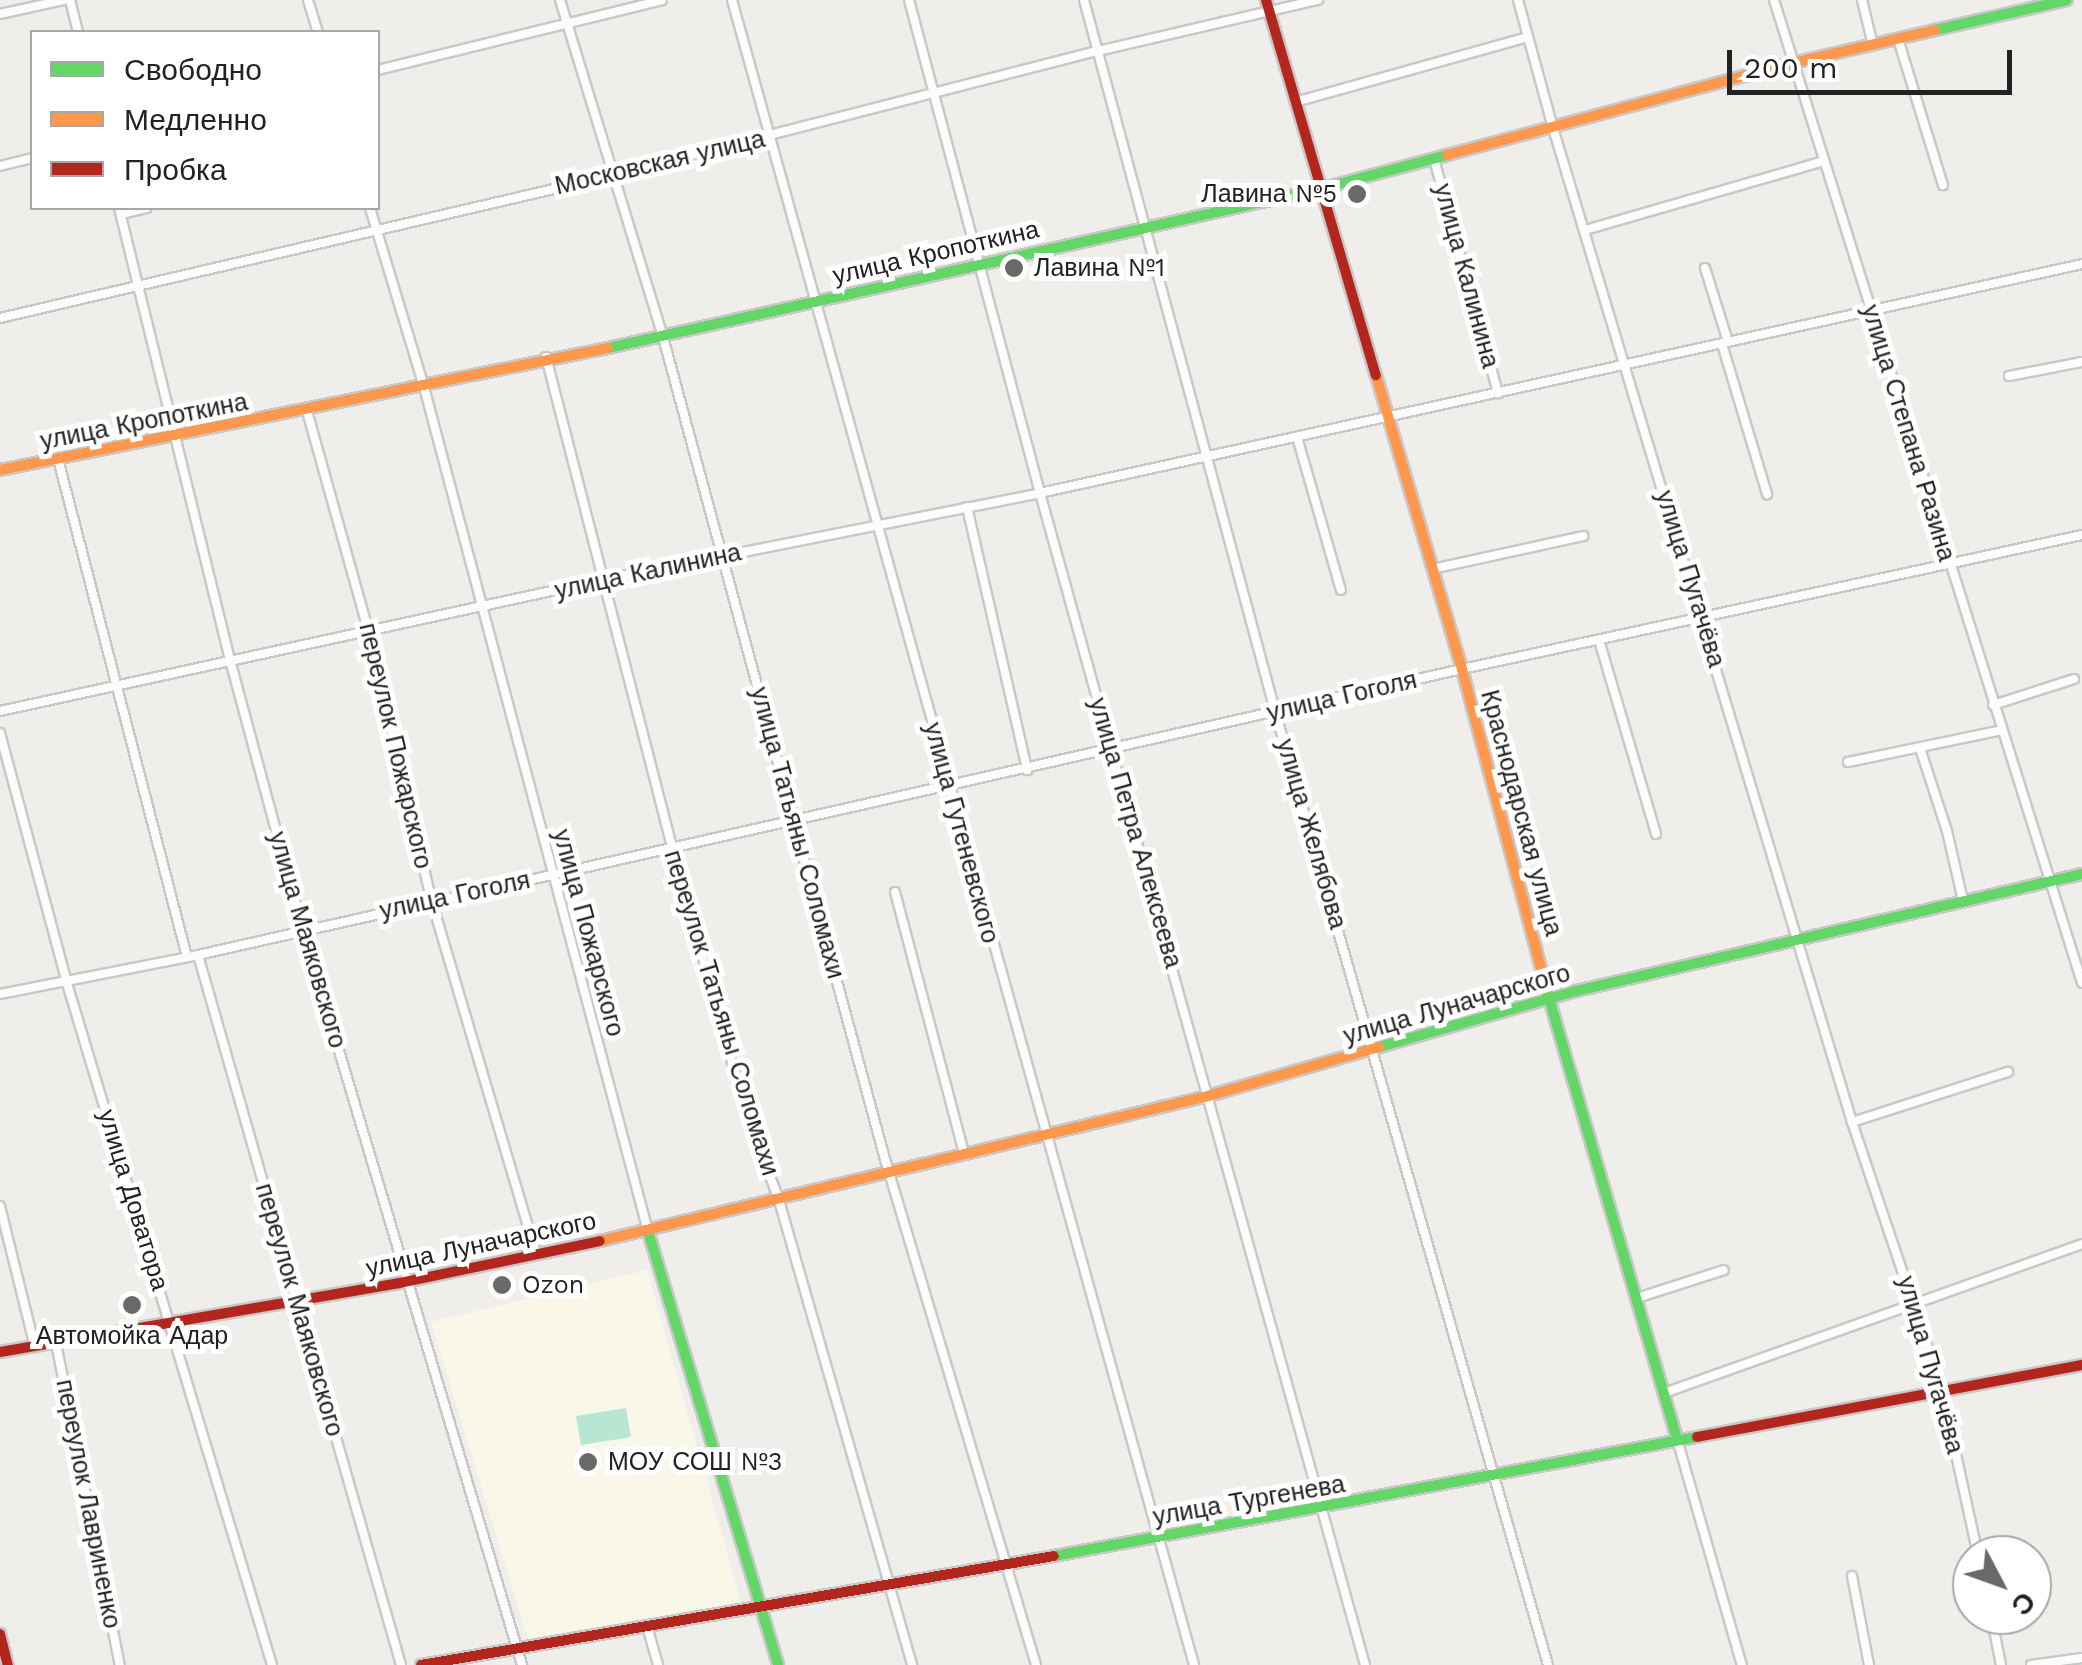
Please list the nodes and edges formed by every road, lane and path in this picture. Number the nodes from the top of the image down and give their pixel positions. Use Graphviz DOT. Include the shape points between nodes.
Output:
graph roads {
  1 [pos="67,0"];
  2 [pos="308,0"];
  3 [pos="560,0"];
  4 [pos="662,0"];
  5 [pos="732,0"];
  6 [pos="908,0"];
  7 [pos="1084,0"];
  8 [pos="1318,0"];
  9 [pos="1518,0"];
  10 [pos="1774,0"];
  11 [pos="1862,0"];
  12 [pos="2067,0"];
  13 [pos="1268,6"];
  14 [pos="0,14"];
  15 [pos="567,25"];
  16 [pos="77,30"];
  17 [pos="317,30"];
  18 [pos="1528,37"];
  19 [pos="1898,39"];
  20 [pos="1873,44"];
  21 [pos="1098,50"];
  22 [pos="1793,63"];
  23 [pos="380,70"];
  24 [pos="935,94"];
  25 [pos="1295,102"];
  26 [pos="1553,128"];
  27 [pos="771,136"];
  28 [pos="30,158"];
  29 [pos="1434,159"];
  30 [pos="1824,161"];
  31 [pos="0,166"];
  32 [pos="614,175"];
  33 [pos="1943,185"];
  34 [pos="1320,188"];
  35 [pos="371,210"];
  36 [pos="120,211"];
  37 [pos="1145,225"];
  38 [pos="376,228"];
  39 [pos="1585,230"];
  40 [pos="980,264"];
  41 [pos="2082,264"];
  42 [pos="1705,268"];
  43 [pos="140,288"];
  44 [pos="816,301"];
  45 [pos="1871,310"];
  46 [pos="0,318"];
  47 [pos="663,336"];
  48 [pos="1725,343"];
  49 [pos="546,356"];
  50 [pos="2082,362"];
  51 [pos="1624,365"];
  52 [pos="2009,376"];
  53 [pos="424,388"];
  54 [pos="1498,393"];
  55 [pos="307,410"];
  56 [pos="1387,418"];
  57 [pos="176,436"];
  58 [pos="1297,437"];
  59 [pos="1207,456"];
  60 [pos="58,460"];
  61 [pos="0,470"];
  62 [pos="1040,493"];
  63 [pos="1767,494"];
  64 [pos="966,508"];
  65 [pos="877,524"];
  66 [pos="2082,535"];
  67 [pos="1583,536"];
  68 [pos="725,556"];
  69 [pos="1948,562"];
  70 [pos="1432,569"];
  71 [pos="602,580"];
  72 [pos="1341,590"];
  73 [pos="483,608"];
  74 [pos="1702,618"];
  75 [pos="368,630"];
  76 [pos="1600,640"];
  77 [pos="230,660"];
  78 [pos="1462,669"];
  79 [pos="2074,679"];
  80 [pos="115,685"];
  81 [pos="1993,705"];
  82 [pos="0,710"];
  83 [pos="1276,712"];
  84 [pos="2002,730"];
  85 [pos="0,733"];
  86 [pos="1920,748"];
  87 [pos="1112,752"];
  88 [pos="1848,762"];
  89 [pos="1027,770"];
  90 [pos="948,786"];
  91 [pos="792,823"];
  92 [pos="1656,834"];
  93 [pos="672,847"];
  94 [pos="2082,874"];
  95 [pos="550,875"];
  96 [pos="2051,882"];
  97 [pos="895,892"];
  98 [pos="431,899"];
  99 [pos="1962,900"];
  100 [pos="303,930"];
  101 [pos="1799,939"];
  102 [pos="198,956"];
  103 [pos="187,957"];
  104 [pos="66,980"];
  105 [pos="2082,983"];
  106 [pos="0,994"];
  107 [pos="1549,999"];
  108 [pos="1374,1050"];
  109 [pos="2008,1072"];
  110 [pos="1208,1096"];
  111 [pos="1852,1122"];
  112 [pos="1044,1134"];
  113 [pos="964,1153"];
  114 [pos="889,1172"];
  115 [pos="778,1196"];
  116 [pos="0,1206"];
  117 [pos="648,1231"];
  118 [pos="2082,1244"];
  119 [pos="536,1253"];
  120 [pos="1724,1270"];
  121 [pos="408,1282"];
  122 [pos="1637,1298"];
  123 [pos="297,1302"];
  124 [pos="1916,1305"];
  125 [pos="171,1324"];
  126 [pos="56,1343"];
  127 [pos="36,1347"];
  128 [pos="0,1352"];
  129 [pos="2082,1365"];
  130 [pos="1942,1390"];
  131 [pos="1664,1393"];
  132 [pos="1677,1439"];
  133 [pos="1490,1474"];
  134 [pos="1322,1508"];
  135 [pos="1974,1535"];
  136 [pos="1158,1538"];
  137 [pos="1006,1564"];
  138 [pos="1852,1576"];
  139 [pos="890,1586"];
  140 [pos="760,1606"];
  141 [pos="647,1626"];
  142 [pos="0,1634"];
  143 [pos="1994,1635"];
  144 [pos="516,1647"];
  145 [pos="2082,1658"];
  146 [pos="8,1665"];
  147 [pos="120,1665"];
  148 [pos="272,1665"];
  149 [pos="401,1665"];
  150 [pos="421,1665"];
  151 [pos="522,1665"];
  152 [pos="658,1665"];
  153 [pos="778,1665"];
  154 [pos="912,1665"];
  155 [pos="1036,1665"];
  156 [pos="1194,1665"];
  157 [pos="1364,1665"];
  158 [pos="1548,1665"];
  159 [pos="1742,1665"];
  160 [pos="1869,1665"];
  161 [pos="2001,1665"];
  162 [pos="2031,1665"];
  1 -- 14 [label="street"];
  1 -- 16 [label="street"];
  2 -- 17 [label="street"];
  3 -- 15 [label="street, улица Татьяны Соломахи"];
  4 -- 15 [label="street"];
  5 -- 27 [label="street, улица Гутеневского"];
  6 -- 24 [label="street, улица Петра Алексеева"];
  7 -- 21 [label="street, улица Желябова"];
  8 -- 13 [label="street, Московская улица"];
  9 -- 18 [label="street, улица Пугачёва"];
  10 -- 22 [label="street, улица Степана Разина"];
  11 -- 20 [label="street"];
  12 -- 19 [label="main road, улица Кропоткина"];
  13 -- 21 [label="street, Московская улица"];
  13 -- 25 [label="main road, Краснодарская улица"];
  15 -- 23 [label="street"];
  15 -- 32 [label="street, улица Татьяны Соломахи"];
  18 -- 25 [label="street"];
  18 -- 26 [label="street, улица Пугачёва"];
  19 -- 20 [label="main road, улица Кропоткина"];
  19 -- 33 [label="street"];
  20 -- 22 [label="main road, улица Кропоткина"];
  21 -- 24 [label="street, Московская улица"];
  21 -- 37 [label="street, улица Желябова"];
  22 -- 26 [label="main road, улица Кропоткина"];
  22 -- 30 [label="street, улица Степана Разина"];
  24 -- 27 [label="street, Московская улица"];
  24 -- 40 [label="street, улица Петра Алексеева"];
  25 -- 34 [label="main road, Краснодарская улица"];
  26 -- 29 [label="main road, улица Кропоткина"];
  26 -- 39 [label="street, улица Пугачёва"];
  27 -- 32 [label="street, Московская улица"];
  27 -- 44 [label="street, улица Гутеневского"];
  28 -- 31 [label="street"];
  29 -- 34 [label="main road, улица Кропоткина"];
  29 -- 54 [label="street, улица Калинина"];
  30 -- 39 [label="street"];
  30 -- 45 [label="street, улица Степана Разина"];
  32 -- 38 [label="street, Московская улица"];
  32 -- 47 [label="street, улица Татьяны Соломахи"];
  34 -- 37 [label="main road, улица Кропоткина"];
  34 -- 56 [label="main road, Краснодарская улица"];
  35 -- 38 [label="street, улица Пожарского"];
  36 -- 43 [label="street, улица Маяковского"];
  37 -- 40 [label="main road, улица Кропоткина"];
  37 -- 59 [label="street, улица Желябова"];
  38 -- 43 [label="street, Московская улица"];
  38 -- 53 [label="street, улица Пожарского"];
  39 -- 51 [label="street, улица Пугачёва"];
  40 -- 44 [label="main road, улица Кропоткина"];
  40 -- 62 [label="street, улица Петра Алексеева"];
  41 -- 45 [label="street, улица Калинина"];
  42 -- 48 [label="street"];
  43 -- 46 [label="street, Московская улица"];
  43 -- 57 [label="street, улица Маяковского"];
  44 -- 47 [label="main road, улица Кропоткина"];
  44 -- 65 [label="street, улица Гутеневского"];
  45 -- 48 [label="street, улица Калинина"];
  45 -- 69 [label="street, улица Степана Разина"];
  47 -- 49 [label="main road, улица Кропоткина"];
  47 -- 68 [label="street, улица Татьяны Соломахи"];
  48 -- 51 [label="street, улица Калинина"];
  48 -- 63 [label="street"];
  49 -- 53 [label="main road, улица Кропоткина"];
  49 -- 71 [label="street, переулок Татьяны Соломахи"];
  50 -- 52 [label="street"];
  51 -- 54 [label="street, улица Калинина"];
  51 -- 74 [label="street, улица Пугачёва"];
  53 -- 55 [label="main road, улица Кропоткина"];
  53 -- 73 [label="street, улица Пожарского"];
  54 -- 56 [label="street, улица Калинина"];
  55 -- 57 [label="main road, улица Кропоткина"];
  55 -- 75 [label="street, переулок Пожарского"];
  56 -- 58 [label="street, улица Калинина"];
  56 -- 70 [label="main road, Краснодарская улица"];
  57 -- 60 [label="main road, улица Кропоткина"];
  57 -- 77 [label="street, улица Маяковского"];
  58 -- 59 [label="street, улица Калинина"];
  58 -- 72 [label="street"];
  59 -- 62 [label="street, улица Калинина"];
  59 -- 83 [label="street, улица Желябова"];
  60 -- 61 [label="main road, улица Кропоткина"];
  60 -- 80 [label="street"];
  62 -- 64 [label="street, улица Калинина"];
  62 -- 87 [label="street, улица Петра Алексеева"];
  64 -- 65 [label="street, улица Калинина"];
  64 -- 89 [label="street"];
  65 -- 68 [label="street, улица Калинина"];
  65 -- 90 [label="street, улица Гутеневского"];
  66 -- 69 [label="street, улица Гоголя"];
  67 -- 70 [label="street"];
  68 -- 71 [label="street, улица Калинина"];
  68 -- 91 [label="street, улица Татьяны Соломахи"];
  69 -- 74 [label="street, улица Гоголя"];
  69 -- 81 [label="street, улица Степана Разина"];
  70 -- 78 [label="main road, Краснодарская улица"];
  71 -- 73 [label="street, улица Калинина"];
  71 -- 93 [label="street, переулок Татьяны Соломахи"];
  73 -- 75 [label="street, улица Калинина"];
  73 -- 95 [label="street, улица Пожарского"];
  74 -- 76 [label="street, улица Гоголя"];
  74 -- 101 [label="street, улица Пугачёва"];
  75 -- 77 [label="street, улица Калинина"];
  75 -- 98 [label="street, переулок Пожарского"];
  76 -- 78 [label="street, улица Гоголя"];
  76 -- 92 [label="street"];
  77 -- 80 [label="street, улица Калинина"];
  77 -- 100 [label="street, улица Маяковского"];
  78 -- 83 [label="street, улица Гоголя"];
  78 -- 107 [label="main road, Краснодарская улица"];
  79 -- 81 [label="street"];
  80 -- 82 [label="street, улица Калинина"];
  80 -- 103 [label="street"];
  81 -- 84 [label="street, улица Степана Разина"];
  83 -- 87 [label="street, улица Гоголя"];
  83 -- 108 [label="street, улица Желябова"];
  84 -- 86 [label="street"];
  84 -- 96 [label="street, улица Степана Разина"];
  85 -- 104 [label="street, улица Доватора"];
  86 -- 88 [label="street"];
  86 -- 99 [label="street"];
  87 -- 89 [label="street, улица Гоголя"];
  87 -- 110 [label="street, улица Петра Алексеева"];
  89 -- 90 [label="street, улица Гоголя"];
  90 -- 91 [label="street, улица Гоголя"];
  90 -- 112 [label="street, улица Гутеневского"];
  91 -- 93 [label="street, улица Гоголя"];
  91 -- 114 [label="street, улица Татьяны Соломахи"];
  93 -- 95 [label="street, улица Гоголя"];
  93 -- 115 [label="street, переулок Татьяны Соломахи" via="747,1116"];
  94 -- 96 [label="main road, улица Луначарского"];
  95 -- 98 [label="street, улица Гоголя"];
  95 -- 117 [label="street, улица Пожарского"];
  96 -- 99 [label="main road, улица Луначарского"];
  96 -- 105 [label="street, улица Степана Разина"];
  97 -- 113 [label="street"];
  98 -- 100 [label="street, улица Гоголя"];
  98 -- 119 [label="street, переулок Пожарского"];
  99 -- 101 [label="main road, улица Луначарского"];
  100 -- 102 [label="street, улица Гоголя"];
  100 -- 121 [label="street, улица Маяковского"];
  101 -- 107 [label="main road, улица Луначарского"];
  101 -- 111 [label="street, улица Пугачёва"];
  102 -- 103 [label="street, улица Гоголя"];
  102 -- 123 [label="street, переулок Маяковского"];
  103 -- 104 [label="street, улица Гоголя"];
  104 -- 106 [label="street, улица Гоголя"];
  104 -- 125 [label="street, улица Доватора"];
  107 -- 108 [label="main road, улица Луначарского"];
  107 -- 122 [label="main road, Краснодарская улица"];
  108 -- 110 [label="main road, улица Луначарского"];
  108 -- 133 [label="street, улица Желябова"];
  109 -- 111 [label="street"];
  110 -- 112 [label="main road, улица Луначарского"];
  110 -- 134 [label="street, улица Петра Алексеева"];
  111 -- 124 [label="street, улица Пугачёва"];
  112 -- 113 [label="main road, улица Луначарского"];
  112 -- 136 [label="street, улица Гутеневского"];
  113 -- 114 [label="main road, улица Луначарского"];
  114 -- 115 [label="main road, улица Луначарского"];
  114 -- 137 [label="street, улица Татьяны Соломахи"];
  115 -- 117 [label="main road, улица Луначарского"];
  115 -- 139 [label="street, переулок Татьяны Соломахи"];
  116 -- 127 [label="street"];
  117 -- 119 [label="main road, улица Луначарского"];
  117 -- 140 [label="main road, улица Пожарского"];
  118 -- 124 [label="street"];
  119 -- 121 [label="main road, улица Луначарского"];
  120 -- 122 [label="street"];
  121 -- 123 [label="main road, улица Луначарского"];
  121 -- 144 [label="street, улица Маяковского"];
  122 -- 131 [label="main road, Краснодарская улица"];
  123 -- 125 [label="main road, улица Луначарского"];
  123 -- 149 [label="street, переулок Маяковского"];
  124 -- 130 [label="street, улица Пугачёва"];
  124 -- 131 [label="street"];
  125 -- 126 [label="main road, улица Луначарского"];
  125 -- 148 [label="street, улица Доватора"];
  126 -- 127 [label="main road, улица Луначарского"];
  126 -- 147 [label="street, переулок Лавриненко"];
  127 -- 128 [label="main road, улица Луначарского"];
  129 -- 130 [label="main road, улица Тургенева"];
  130 -- 132 [label="main road, улица Тургенева"];
  130 -- 135 [label="street, улица Пугачёва"];
  131 -- 132 [label="main road, Краснодарская улица"];
  132 -- 133 [label="main road, улица Тургенева"];
  132 -- 159 [label="street, Краснодарская улица"];
  133 -- 134 [label="main road, улица Тургенева"];
  133 -- 158 [label="street, улица Желябова"];
  134 -- 136 [label="main road, улица Тургенева"];
  134 -- 157 [label="street, улица Петра Алексеева"];
  136 -- 137 [label="main road, улица Тургенева"];
  136 -- 156 [label="street, улица Гутеневского"];
  137 -- 139 [label="main road, улица Тургенева"];
  137 -- 155 [label="street, улица Татьяны Соломахи"];
  138 -- 160 [label="street"];
  139 -- 140 [label="main road, улица Тургенева"];
  139 -- 154 [label="street, переулок Татьяны Соломахи"];
  140 -- 141 [label="main road, улица Тургенева"];
  140 -- 153 [label="main road, улица Пожарского"];
  141 -- 144 [label="main road, улица Тургенева"];
  141 -- 152 [label="street"];
  142 -- 146 [label="main road"];
  143 -- 161 [label="street"];
  144 -- 150 [label="main road, улица Тургенева"];
  144 -- 151 [label="street, улица Маяковского"];
  145 -- 162 [label="street"];
}
